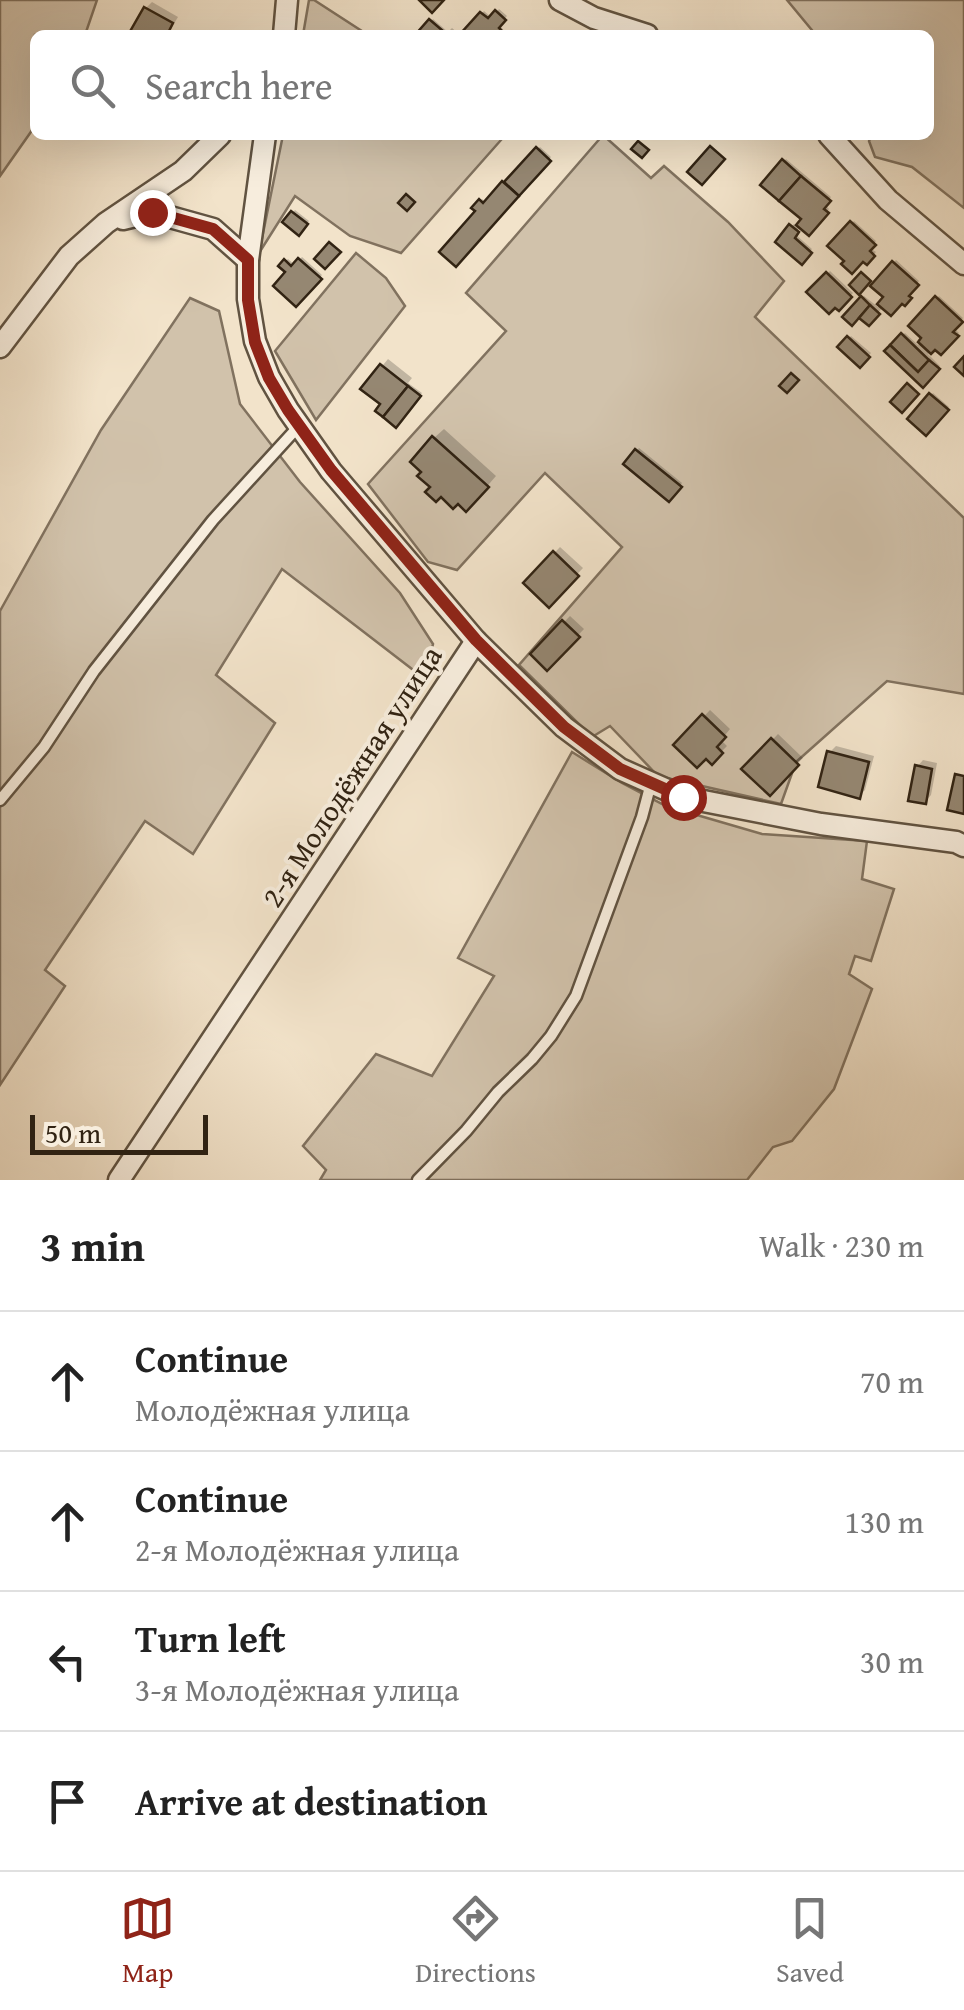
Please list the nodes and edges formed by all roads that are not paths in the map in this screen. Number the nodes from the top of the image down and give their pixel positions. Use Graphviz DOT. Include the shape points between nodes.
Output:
graph roads {
  1 [pos="287,0"];
  2 [pos="560,0"];
  3 [pos="284,30"];
  4 [pos="631,30"];
  5 [pos="215,140"];
  6 [pos="263,140"];
  7 [pos="834,140"];
  8 [pos="106,223"];
  9 [pos="248,260"];
  10 [pos="964,264"];
  11 [pos="0,347"];
  12 [pos="299,426"];
  13 [pos="476,640"];
  14 [pos="651,782"];
  15 [pos="0,800"];
  16 [pos="964,846"];
  17 [pos="120,1180"];
  18 [pos="418,1180"];
  1 -- 3 [label="street"];
  2 -- 4 [label="street"];
  5 -- 8 [label="street" via="183,171"];
  6 -- 9 [label="street, 2-я Молодёжная улица"];
  7 -- 10 [label="street" via="888,200"];
  8 -- 9 [label="street" via="152,212 213,229"];
  8 -- 11 [label="street" via="69,256"];
  9 -- 12 [label="street, 2-я Молодёжная улица" via="255,342"];
  12 -- 13 [label="street, 2-я Молодёжная улица"];
  12 -- 15 [label="lane" via="213,520"];
  13 -- 14 [label="street" via="564,727 620,769"];
  13 -- 17 [label="street, 2-я Молодёжная улица"];
  14 -- 16 [label="street" via="683,797"];
  14 -- 18 [label="lane" via="576,996 532,1059"];
}
